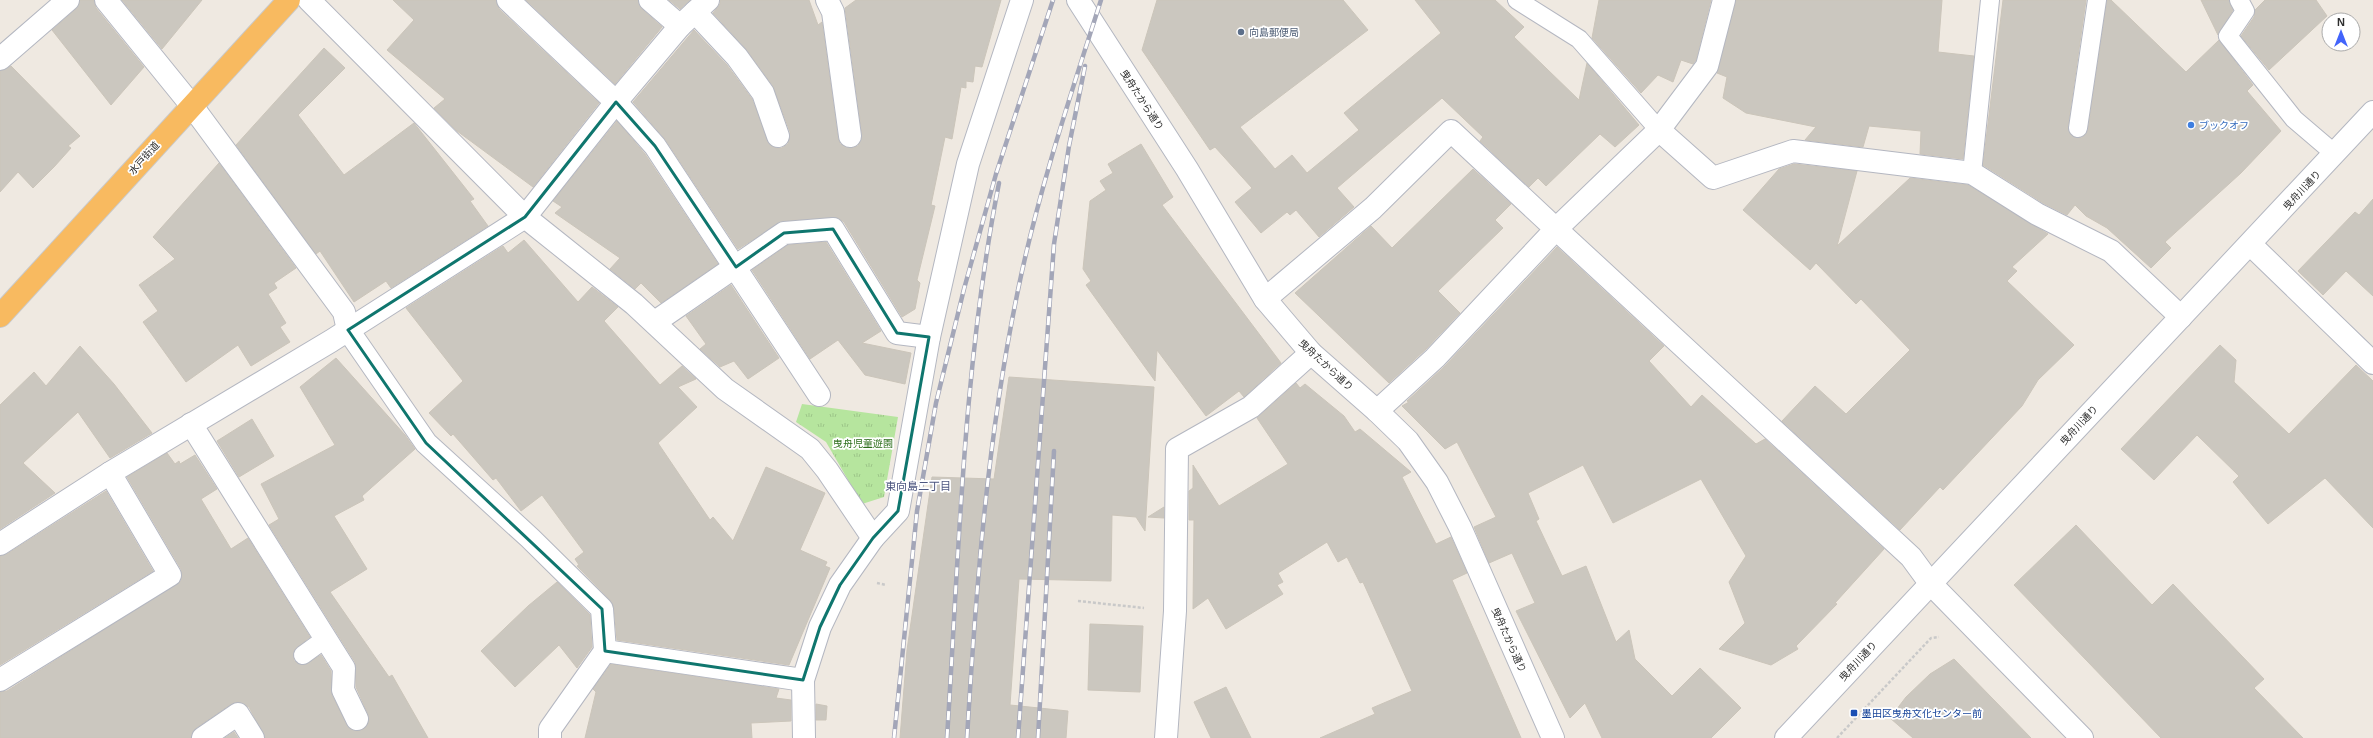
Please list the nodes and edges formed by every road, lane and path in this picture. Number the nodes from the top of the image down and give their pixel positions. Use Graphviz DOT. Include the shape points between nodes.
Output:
graph roads {
  1 [pos="68,0"];
  2 [pos="106,0"];
  3 [pos="289,0"];
  4 [pos="309,0"];
  5 [pos="508,0"];
  6 [pos="650,0"];
  7 [pos="827,0"];
  8 [pos="1022,0"];
  9 [pos="1078,0"];
  10 [pos="1517,0"];
  11 [pos="1724,0"];
  12 [pos="1990,0"];
  13 [pos="2097,0"];
  14 [pos="2239,0"];
  15 [pos="694,12"];
  16 [pos="0,59"];
  17 [pos="616,102"];
  18 [pos="192,106"];
  19 [pos="2373,112"];
  20 [pos="2078,128"];
  21 [pos="1659,130"];
  22 [pos="778,136"];
  23 [pos="850,136"];
  24 [pos="2335,154"];
  25 [pos="1972,173"];
  26 [pos="525,218"];
  27 [pos="1556,229"];
  28 [pos="2251,245"];
  29 [pos="736,267"];
  30 [pos="1265,299"];
  31 [pos="0,316"];
  32 [pos="2181,317"];
  33 [pos="655,322"];
  34 [pos="348,330"];
  35 [pos="929,337"];
  36 [pos="1312,353"];
  37 [pos="2373,364"];
  38 [pos="819,396"];
  39 [pos="1377,411"];
  40 [pos="191,424"];
  41 [pos="110,473"];
  42 [pos="873,538"];
  43 [pos="0,544"];
  44 [pos="1930,583"];
  45 [pos="1078,601"];
  46 [pos="1175,611"];
  47 [pos="1944,636"];
  48 [pos="325,639"];
  49 [pos="605,651"];
  50 [pos="303,655"];
  51 [pos="0,680"];
  52 [pos="803,680"];
  53 [pos="357,720"];
  54 [pos="203,738"];
  55 [pos="254,738"];
  56 [pos="550,738"];
  57 [pos="804,738"];
  58 [pos="1166,738"];
  59 [pos="1553,738"];
  60 [pos="1786,738"];
  61 [pos="1837,738"];
  62 [pos="2082,738"];
  1 -- 16 [label="street"];
  2 -- 18 [label="street"];
  3 -- 18 [label="highway, 水戸街道"];
  4 -- 26 [label="street"];
  5 -- 17 [label="street"];
  6 -- 15 [label="street"];
  7 -- 23 [label="street" via="833,12"];
  8 -- 35 [label="street" via="968,164"];
  9 -- 30 [label="street, 曳舟たから通り" via="1187,169"];
  10 -- 21 [label="lane" via="1579,39"];
  11 -- 21 [label="street" via="1707,66"];
  12 -- 25 [label="lane"];
  13 -- 20 [label="lane"];
  14 -- 24 [label="lane" via="2245,11 2228,36 2294,119"];
  15 -- 17 [label="street"];
  15 -- 22 [label="street" via="737,57 763,93"];
  17 -- 26 [label="street"];
  17 -- 29 [label="street" via="655,146"];
  18 -- 31 [label="highway, 水戸街道"];
  18 -- 34 [label="street" via="344,312"];
  19 -- 24 [label="street, 曳舟川通り"];
  21 -- 25 [label="street" via="1713,178 1793,151"];
  21 -- 27 [label="street"];
  24 -- 28 [label="street, 曳舟川通り"];
  25 -- 32 [label="street" via="2037,214 2111,251"];
  26 -- 33 [label="street"];
  26 -- 34 [label="street"];
  27 -- 30 [label="street" via="1451,131 1373,208"];
  27 -- 39 [label="street" via="1435,358"];
  27 -- 44 [label="street" via="1911,557"];
  28 -- 32 [label="street, 曳舟川通り"];
  28 -- 37 [label="street"];
  29 -- 33 [label="street"];
  29 -- 35 [label="street" via="784,234 833,229 897,333"];
  29 -- 38 [label="street"];
  30 -- 36 [label="street, 曳舟たから通り"];
  32 -- 44 [label="street, 曳舟川通り"];
  33 -- 42 [label="street" via="726,389 810,450 827,470"];
  34 -- 40 [label="street"];
  34 -- 49 [label="street" via="426,443 530,538 602,609"];
  35 -- 42 [label="street" via="898,511"];
  36 -- 39 [label="street, 曳舟たから通り"];
  36 -- 46 [label="street" via="1251,407 1177,449"];
  39 -- 59 [label="street, 曳舟たから通り" via="1408,441 1437,482 1460,527"];
  40 -- 41 [label="street"];
  40 -- 48 [label="street"];
  41 -- 43 [label="street"];
  41 -- 51 [label="street" via="170,575"];
  42 -- 52 [label="street" via="840,585 820,627"];
  44 -- 60 [label="street, 曳舟川通り"];
  44 -- 62 [label="street"];
  45 -- 46 [label="path"];
  46 -- 58 [label="street"];
  47 -- 61 [label="path" via="1931,638"];
  48 -- 50 [label="lane"];
  48 -- 53 [label="street" via="344,668 343,690"];
  49 -- 52 [label="street"];
  49 -- 56 [label="street" via="550,729"];
  52 -- 57 [label="street"];
  54 -- 55 [label="street" via="238,714"];
}
